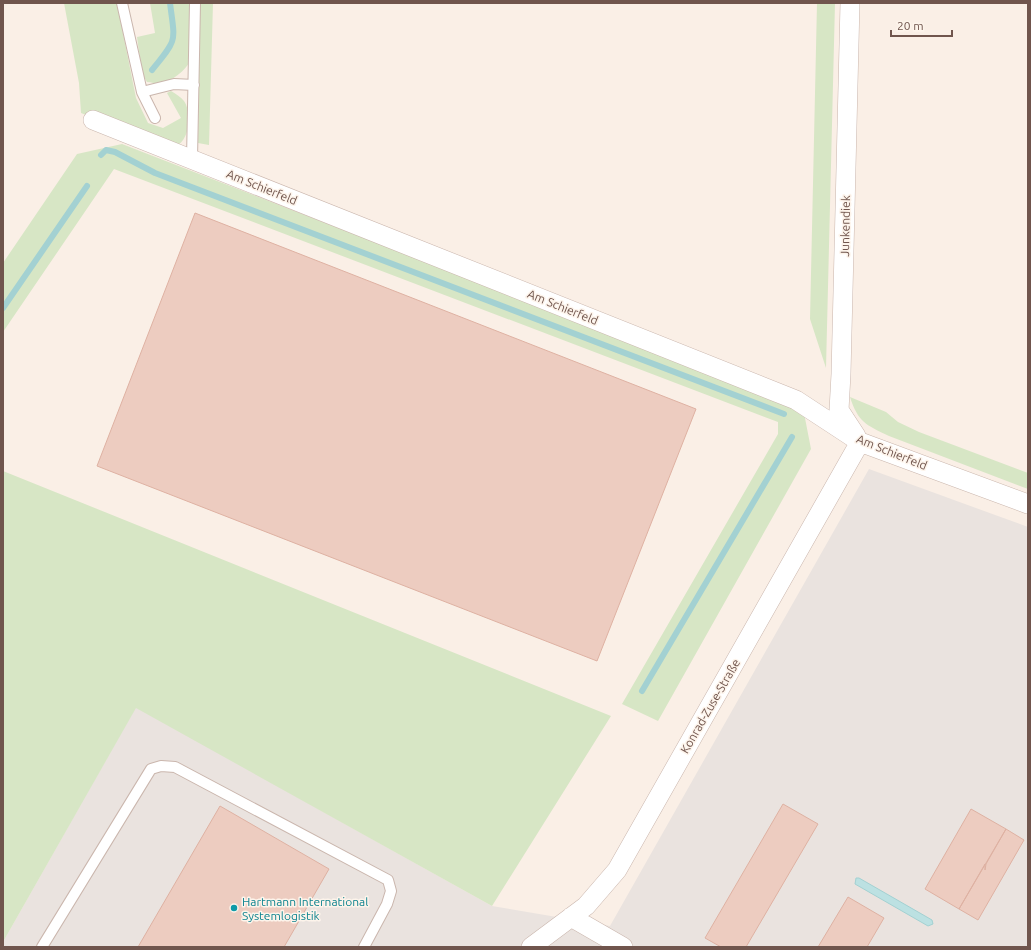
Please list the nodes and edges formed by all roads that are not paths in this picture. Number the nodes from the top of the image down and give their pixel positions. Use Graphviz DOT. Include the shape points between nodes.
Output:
graph roads {
  1 [pos="122,3"];
  2 [pos="195,3"];
  3 [pos="850,3"];
  4 [pos="194,85"];
  5 [pos="142,92"];
  6 [pos="155,118"];
  7 [pos="93,120"];
  8 [pos="192,159"];
  9 [pos="860,442"];
  10 [pos="1028,504"];
  11 [pos="571,917"];
  12 [pos="42,947"];
  13 [pos="364,947"];
  14 [pos="531,947"];
  15 [pos="623,947"];
  1 -- 5 [label="lane"];
  2 -- 4 [label="lane"];
  3 -- 9 [label="street, Junkendiek" via="839,410"];
  4 -- 5 [label="lane" via="174,84"];
  4 -- 8 [label="lane"];
  5 -- 6 [label="lane"];
  7 -- 8 [label="street, Am Schierfeld"];
  8 -- 9 [label="street, Am Schierfeld" via="796,400"];
  9 -- 10 [label="street, Am Schierfeld"];
  9 -- 11 [label="street, Konrad-Zuse-Straße" via="617,870 586,906"];
  11 -- 14 [label="street, Konrad-Zuse-Straße"];
  11 -- 15 [label="street"];
  12 -- 13 [label="lane" via="151,769 161,766 175,768 388,880 391,891 387,904"];
}
